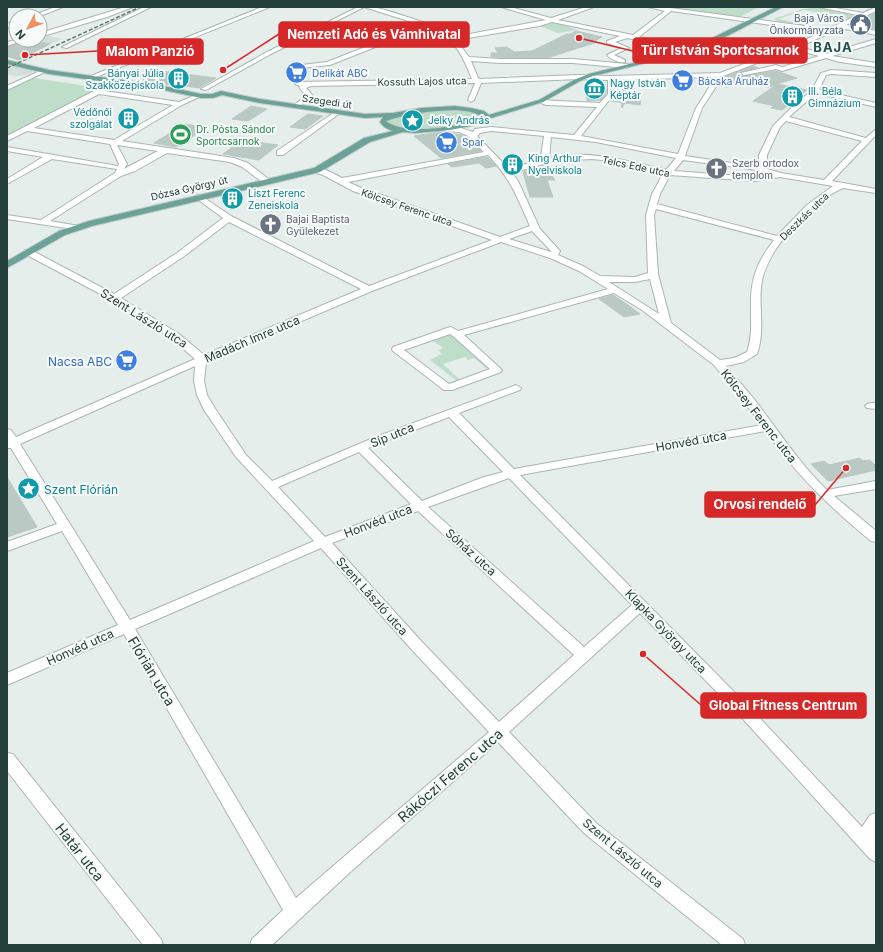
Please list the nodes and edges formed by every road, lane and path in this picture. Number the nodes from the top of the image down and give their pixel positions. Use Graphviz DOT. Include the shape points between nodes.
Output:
graph roads {
  1 [pos="60,7"];
  2 [pos="130,7"];
  3 [pos="148,7"];
  4 [pos="267,7"];
  5 [pos="362,7"];
  6 [pos="367,7"];
  7 [pos="504,7"];
  8 [pos="591,7"];
  9 [pos="651,7"];
  10 [pos="780,7"];
  11 [pos="821,7"];
  12 [pos="876,9"];
  13 [pos="669,10"];
  14 [pos="48,11"];
  15 [pos="864,15"];
  16 [pos="876,17"];
  17 [pos="552,20"];
  18 [pos="754,21"];
  19 [pos="427,25"];
  20 [pos="841,26"];
  21 [pos="829,31"];
  22 [pos="48,33"];
  23 [pos="876,34"];
  24 [pos="627,35"];
  25 [pos="635,37"];
  26 [pos="452,39"];
  27 [pos="876,41"];
  28 [pos="65,47"];
  29 [pos="794,47"];
  30 [pos="690,50"];
  31 [pos="826,56"];
  32 [pos="467,59"];
  33 [pos="500,61"];
  34 [pos="7,62"];
  35 [pos="634,64"];
  36 [pos="876,65"];
  37 [pos="627,66"];
  38 [pos="292,68"];
  39 [pos="613,69"];
  40 [pos="44,71"];
  41 [pos="57,73"];
  42 [pos="720,75"];
  43 [pos="876,75"];
  44 [pos="33,76"];
  45 [pos="623,76"];
  46 [pos="224,77"];
  47 [pos="563,77"];
  48 [pos="586,77"];
  49 [pos="89,78"];
  50 [pos="546,78"];
  51 [pos="610,78"];
  52 [pos="479,81"];
  53 [pos="118,82"];
  54 [pos="298,84"];
  55 [pos="309,84"];
  56 [pos="571,84"];
  57 [pos="7,88"];
  58 [pos="815,91"];
  59 [pos="96,92"];
  60 [pos="200,92"];
  61 [pos="221,92"];
  62 [pos="213,96"];
  63 [pos="471,100"];
  64 [pos="260,101"];
  65 [pos="541,101"];
  66 [pos="180,104"];
  67 [pos="601,105"];
  68 [pos="876,105"];
  69 [pos="296,106"];
  70 [pos="338,112"];
  71 [pos="485,114"];
  72 [pos="392,115"];
  73 [pos="365,116"];
  74 [pos="784,118"];
  75 [pos="385,124"];
  76 [pos="473,125"];
  77 [pos="25,129"];
  78 [pos="448,129"];
  79 [pos="400,130"];
  80 [pos="876,132"];
  81 [pos="548,134"];
  82 [pos="472,135"];
  83 [pos="377,137"];
  84 [pos="576,137"];
  85 [pos="7,139"];
  86 [pos="866,140"];
  87 [pos="114,143"];
  88 [pos="7,149"];
  89 [pos="166,150"];
  90 [pos="280,153"];
  91 [pos="489,153"];
  92 [pos="51,156"];
  93 [pos="681,157"];
  94 [pos="541,162"];
  95 [pos="117,170"];
  96 [pos="317,170"];
  97 [pos="763,170"];
  98 [pos="508,171"];
  99 [pos="668,173"];
  100 [pos="780,175"];
  101 [pos="760,179"];
  102 [pos="267,181"];
  103 [pos="340,181"];
  104 [pos="7,182"];
  105 [pos="826,183"];
  106 [pos="840,186"];
  107 [pos="876,191"];
  108 [pos="200,197"];
  109 [pos="652,205"];
  110 [pos="7,217"];
  111 [pos="228,218"];
  112 [pos="42,225"];
  113 [pos="534,227"];
  114 [pos="76,228"];
  115 [pos="62,234"];
  116 [pos="499,239"];
  117 [pos="779,239"];
  118 [pos="48,241"];
  119 [pos="28,252"];
  120 [pos="553,256"];
  121 [pos="7,265"];
  122 [pos="653,274"];
  123 [pos="598,279"];
  124 [pos="369,289"];
  125 [pos="615,290"];
  126 [pos="114,298"];
  127 [pos="666,323"];
  128 [pos="461,333"];
  129 [pos="201,360"];
  130 [pos="718,363"];
  131 [pos="516,388"];
  132 [pos="452,412"];
  133 [pos="769,427"];
  134 [pos="9,440"];
  135 [pos="360,448"];
  136 [pos="512,473"];
  137 [pos="876,484"];
  138 [pos="270,486"];
  139 [pos="824,494"];
  140 [pos="419,505"];
  141 [pos="64,526"];
  142 [pos="876,538"];
  143 [pos="323,542"];
  144 [pos="7,547"];
  145 [pos="640,605"];
  146 [pos="126,626"];
  147 [pos="583,655"];
  148 [pos="7,679"];
  149 [pos="499,732"];
  150 [pos="7,759"];
  151 [pos="876,820"];
  152 [pos="876,853"];
  153 [pos="294,911"];
  154 [pos="154,945"];
  155 [pos="259,945"];
  156 [pos="736,945"];
  1 -- 14 [label="street"];
  2 -- 22 [label="street"];
  3 -- 28 [label="street"];
  4 -- 49 [label="street"];
  5 -- 46 [label="street"];
  6 -- 19 [label="street"];
  7 -- 17 [label="street"];
  8 -- 17 [label="street"];
  9 -- 13 [label="street"];
  10 -- 18 [label="main road"];
  11 -- 15 [label="street"];
  12 -- 15 [label="street"];
  13 -- 18 [label="street"];
  13 -- 25 [label="street"];
  15 -- 16 [label="street"];
  15 -- 20 [label="street"];
  17 -- 24 [label="street"];
  17 -- 26 [label="street"];
  18 -- 21 [label="street"];
  18 -- 30 [label="main road"];
  19 -- 26 [label="street" via="448,34"];
  19 -- 38 [label="street" via="328,64"];
  20 -- 21 [label="street"];
  20 -- 23 [label="street"];
  21 -- 29 [label="street"];
  24 -- 25 [label="street"];
  24 -- 35 [label="street" via="610,40 609,42 626,49 610,55 612,58"];
  25 -- 30 [label="street"];
  26 -- 32 [label="street"];
  27 -- 31 [label="street"];
  29 -- 31 [label="street"];
  29 -- 42 [label="street"];
  30 -- 35 [label="main road"];
  31 -- 36 [label="street"];
  31 -- 42 [label="street" via="782,69 776,67"];
  32 -- 33 [label="street"];
  32 -- 52 [label="street" via="475,79"];
  33 -- 37 [label="street" via="573,61"];
  33 -- 50 [label="street" via="531,69"];
  34 -- 40 [label="main road"];
  35 -- 37 [label="main road"];
  37 -- 39 [label="main road"];
  39 -- 45 [label="street" via="614,74"];
  39 -- 48 [label="main road"];
  40 -- 41 [label="main road"];
  40 -- 44 [label="street"];
  41 -- 44 [label="street"];
  41 -- 49 [label="main road"];
  42 -- 45 [label="street, Kossuth Lajos utca"];
  42 -- 93 [label="street" via="699,108"];
  43 -- 58 [label="street" via="831,72 823,74"];
  44 -- 57 [label="street"];
  45 -- 51 [label="street, Kossuth Lajos utca"];
  46 -- 60 [label="street"];
  46 -- 61 [label="street" via="217,86"];
  47 -- 48 [label="street, Kossuth Lajos utca"];
  47 -- 50 [label="street, Kossuth Lajos utca"];
  47 -- 56 [label="street"];
  48 -- 51 [label="street, Kossuth Lajos utca"];
  48 -- 56 [label="main road"];
  49 -- 53 [label="main road"];
  50 -- 52 [label="street, Kossuth Lajos utca"];
  51 -- 67 [label="street" via="611,94"];
  52 -- 55 [label="street, Kossuth Lajos utca"];
  52 -- 63 [label="street"];
  53 -- 59 [label="street"];
  53 -- 60 [label="main road"];
  54 -- 55 [label="street, Kossuth Lajos utca"];
  55 -- 69 [label="street" via="302,87 310,96"];
  56 -- 65 [label="main road"];
  58 -- 68 [label="street"];
  58 -- 74 [label="street"];
  59 -- 66 [label="street"];
  59 -- 77 [label="street"];
  60 -- 61 [label="main road, Szegedi út"];
  60 -- 62 [label="main road"];
  60 -- 66 [label="street"];
  61 -- 62 [label="main road"];
  61 -- 64 [label="main road, Szegedi út"];
  62 -- 64 [label="main road, Szegedi út"];
  64 -- 69 [label="main road, Szegedi út"];
  65 -- 67 [label="street"];
  65 -- 71 [label="main road" via="505,112"];
  66 -- 87 [label="street"];
  67 -- 84 [label="street"];
  69 -- 70 [label="main road, Szegedi út"];
  70 -- 73 [label="main road, Szegedi út"];
  70 -- 90 [label="street"];
  71 -- 72 [label="main road, Szegedi út" via="459,108"];
  71 -- 76 [label="main road" via="487,119"];
  72 -- 73 [label="main road, Szegedi út"];
  72 -- 75 [label="main road, Dózsa György út"];
  73 -- 75 [label="main road"];
  74 -- 86 [label="street"];
  74 -- 97 [label="street" via="769,140"];
  75 -- 79 [label="main road"];
  75 -- 83 [label="main road, Dózsa György út"];
  76 -- 78 [label="main road"];
  76 -- 82 [label="street" via="470,128"];
  77 -- 85 [label="street"];
  77 -- 87 [label="street"];
  78 -- 79 [label="main road"];
  78 -- 82 [label="street" via="457,129"];
  79 -- 83 [label="main road, Dózsa György út"];
  80 -- 86 [label="street"];
  81 -- 82 [label="street" via="491,129 478,131"];
  81 -- 84 [label="street"];
  81 -- 94 [label="street" via="546,154"];
  82 -- 91 [label="street"];
  83 -- 96 [label="main road, Dózsa György út" via="367,140"];
  84 -- 93 [label="street"];
  86 -- 105 [label="street"];
  87 -- 89 [label="street"];
  87 -- 95 [label="street" via="123,164"];
  88 -- 92 [label="street"];
  89 -- 95 [label="street" via="132,169"];
  89 -- 102 [label="street" via="245,165"];
  91 -- 98 [label="street"];
  91 -- 103 [label="street"];
  92 -- 95 [label="street"];
  92 -- 104 [label="street"];
  93 -- 97 [label="street"];
  93 -- 99 [label="street"];
  94 -- 98 [label="street, Telcs Ede utca" via="520,170"];
  94 -- 99 [label="street, Telcs Ede utca" via="570,158 600,158"];
  95 -- 112 [label="street"];
  96 -- 102 [label="main road, Dózsa György út"];
  96 -- 103 [label="street, Kölcsey Ferenc utca" via="326,172"];
  97 -- 100 [label="street"];
  97 -- 101 [label="street"];
  98 -- 113 [label="street"];
  99 -- 101 [label="street, Telcs Ede utca"];
  99 -- 109 [label="street"];
  100 -- 101 [label="street, Telcs Ede utca"];
  100 -- 105 [label="street"];
  102 -- 108 [label="main road, Dózsa György út"];
  103 -- 116 [label="street, Kölcsey Ferenc utca" via="356,189"];
  105 -- 106 [label="street"];
  106 -- 107 [label="street"];
  106 -- 117 [label="street, Deszkás utca" via="832,189"];
  108 -- 111 [label="street"];
  108 -- 114 [label="main road, Dózsa György út"];
  109 -- 117 [label="street"];
  109 -- 122 [label="street" via="650,214"];
  110 -- 112 [label="street"];
  111 -- 124 [label="street"];
  111 -- 126 [label="street" via="180,255"];
  112 -- 114 [label="street"];
  112 -- 115 [label="street"];
  112 -- 118 [label="street" via="49,236"];
  113 -- 116 [label="street"];
  113 -- 120 [label="street" via="556,251"];
  114 -- 115 [label="main road, Dózsa György út"];
  115 -- 118 [label="main road, Dózsa György út"];
  116 -- 120 [label="street, Kölcsey Ferenc utca"];
  116 -- 124 [label="street, Madách Imre utca"];
  117 -- 130 [label="street, Deszkás utca" via="764,261 758,278 754,350 743,359"];
  118 -- 119 [label="main road, Dózsa György út"];
  119 -- 121 [label="main road, Dózsa György út"];
  119 -- 126 [label="street, Szent László utca"];
  120 -- 123 [label="street, Kölcsey Ferenc utca"];
  122 -- 123 [label="street" via="649,278"];
  122 -- 127 [label="street"];
  123 -- 125 [label="street, Kölcsey Ferenc utca"];
  124 -- 129 [label="street, Madách Imre utca"];
  125 -- 127 [label="street, Kölcsey Ferenc utca"];
  125 -- 128 [label="street"];
  126 -- 129 [label="street, Szent László utca" via="175,336 195,351"];
  127 -- 130 [label="street, Kölcsey Ferenc utca"];
  128 -- 128 [label="street" via="452,330 397,348 448,388 498,370"];
  129 -- 134 [label="street, Madách Imre utca"];
  129 -- 138 [label="street, Szent László utca" via="199,381 202,395 210,410 242,457"];
  130 -- 133 [label="street, Kölcsey Ferenc utca"];
  131 -- 132 [label="street, Síp utca"];
  132 -- 135 [label="street, Síp utca"];
  132 -- 136 [label="street, Klapka György utca"];
  133 -- 136 [label="street, Honvéd utca"];
  133 -- 139 [label="street, Kölcsey Ferenc utca" via="783,448"];
  134 -- 141 [label="street, Flórián utca"];
  135 -- 138 [label="street, Síp utca"];
  135 -- 140 [label="street, Sóház utca"];
  136 -- 140 [label="street, Honvéd utca"];
  136 -- 145 [label="street, Klapka György utca"];
  137 -- 139 [label="street"];
  138 -- 143 [label="street, Szent László utca"];
  139 -- 142 [label="street, Kölcsey Ferenc utca"];
  140 -- 143 [label="street, Honvéd utca"];
  140 -- 147 [label="street, Sóház utca"];
  141 -- 144 [label="street"];
  141 -- 146 [label="street, Flórián utca"];
  143 -- 146 [label="street, Honvéd utca"];
  143 -- 149 [label="street, Szent László utca"];
  145 -- 147 [label="street, Rákóczi Ferenc utca"];
  145 -- 152 [label="street, Klapka György utca" via="748,715"];
  146 -- 148 [label="street, Honvéd utca"];
  146 -- 153 [label="street, Flórián utca"];
  147 -- 149 [label="street, Rákóczi Ferenc utca"];
  149 -- 153 [label="street, Rákóczi Ferenc utca"];
  149 -- 156 [label="street, Szent László utca" via="590,828"];
  150 -- 154 [label="street, Határ utca"];
  151 -- 152 [label="street" via="870,827 870,841"];
  153 -- 155 [label="street, Rákóczi Ferenc utca"];
}
